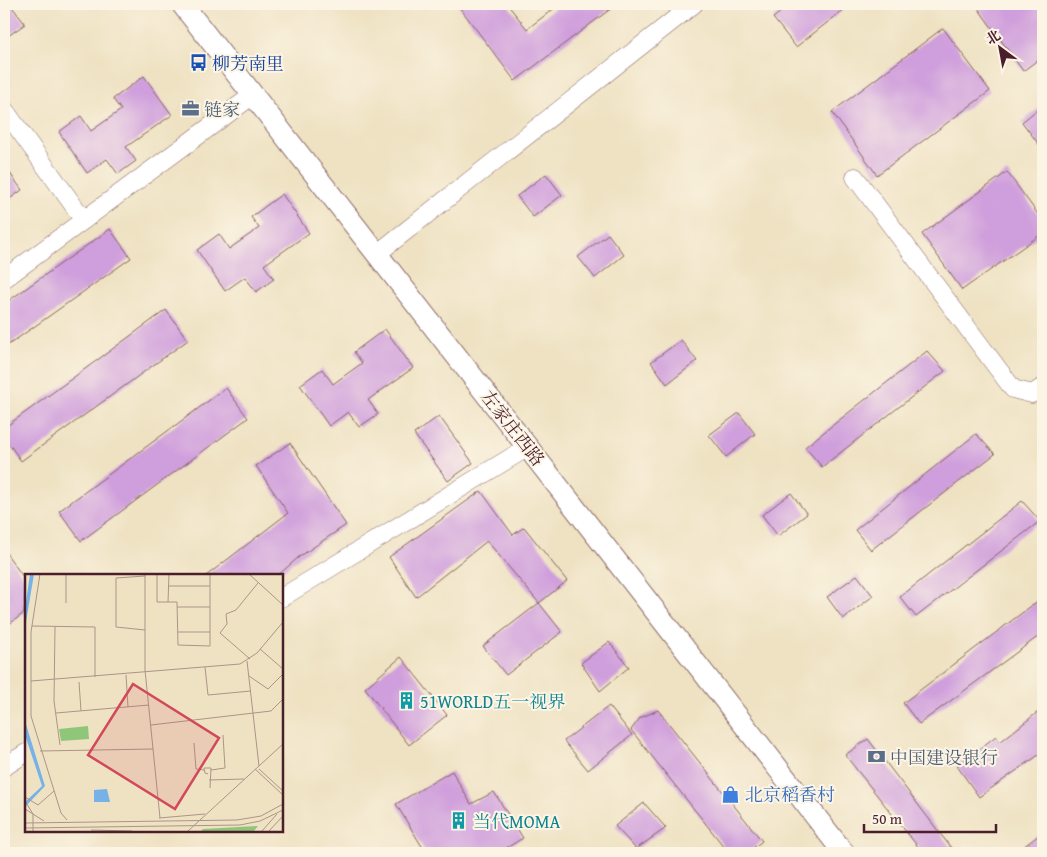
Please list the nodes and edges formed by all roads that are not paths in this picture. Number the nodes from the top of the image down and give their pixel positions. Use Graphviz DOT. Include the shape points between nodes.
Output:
graph roads {
  1 [pos="182,4"];
  2 [pos="694,4"];
  3 [pos="253,95"];
  4 [pos="4,109"];
  5 [pos="855,177"];
  6 [pos="84,220"];
  7 [pos="378,253"];
  8 [pos="4,279"];
  9 [pos="1043,387"];
  10 [pos="528,447"];
  11 [pos="282,597"];
  12 [pos="25,754"];
  13 [pos="4,767"];
  14 [pos="844,853"];
  1 -- 3 [label="street, 左家庄西路"];
  2 -- 7 [label="street"];
  3 -- 6 [label="street"];
  3 -- 7 [label="street, 左家庄西路"];
  4 -- 6 [label="street"];
  5 -- 9 [label="street" via="1013,389 1032,394"];
  6 -- 8 [label="street"];
  7 -- 10 [label="street, 左家庄西路"];
  10 -- 11 [label="street"];
  10 -- 14 [label="street, 左家庄西路"];
  12 -- 13 [label="street"];
}
